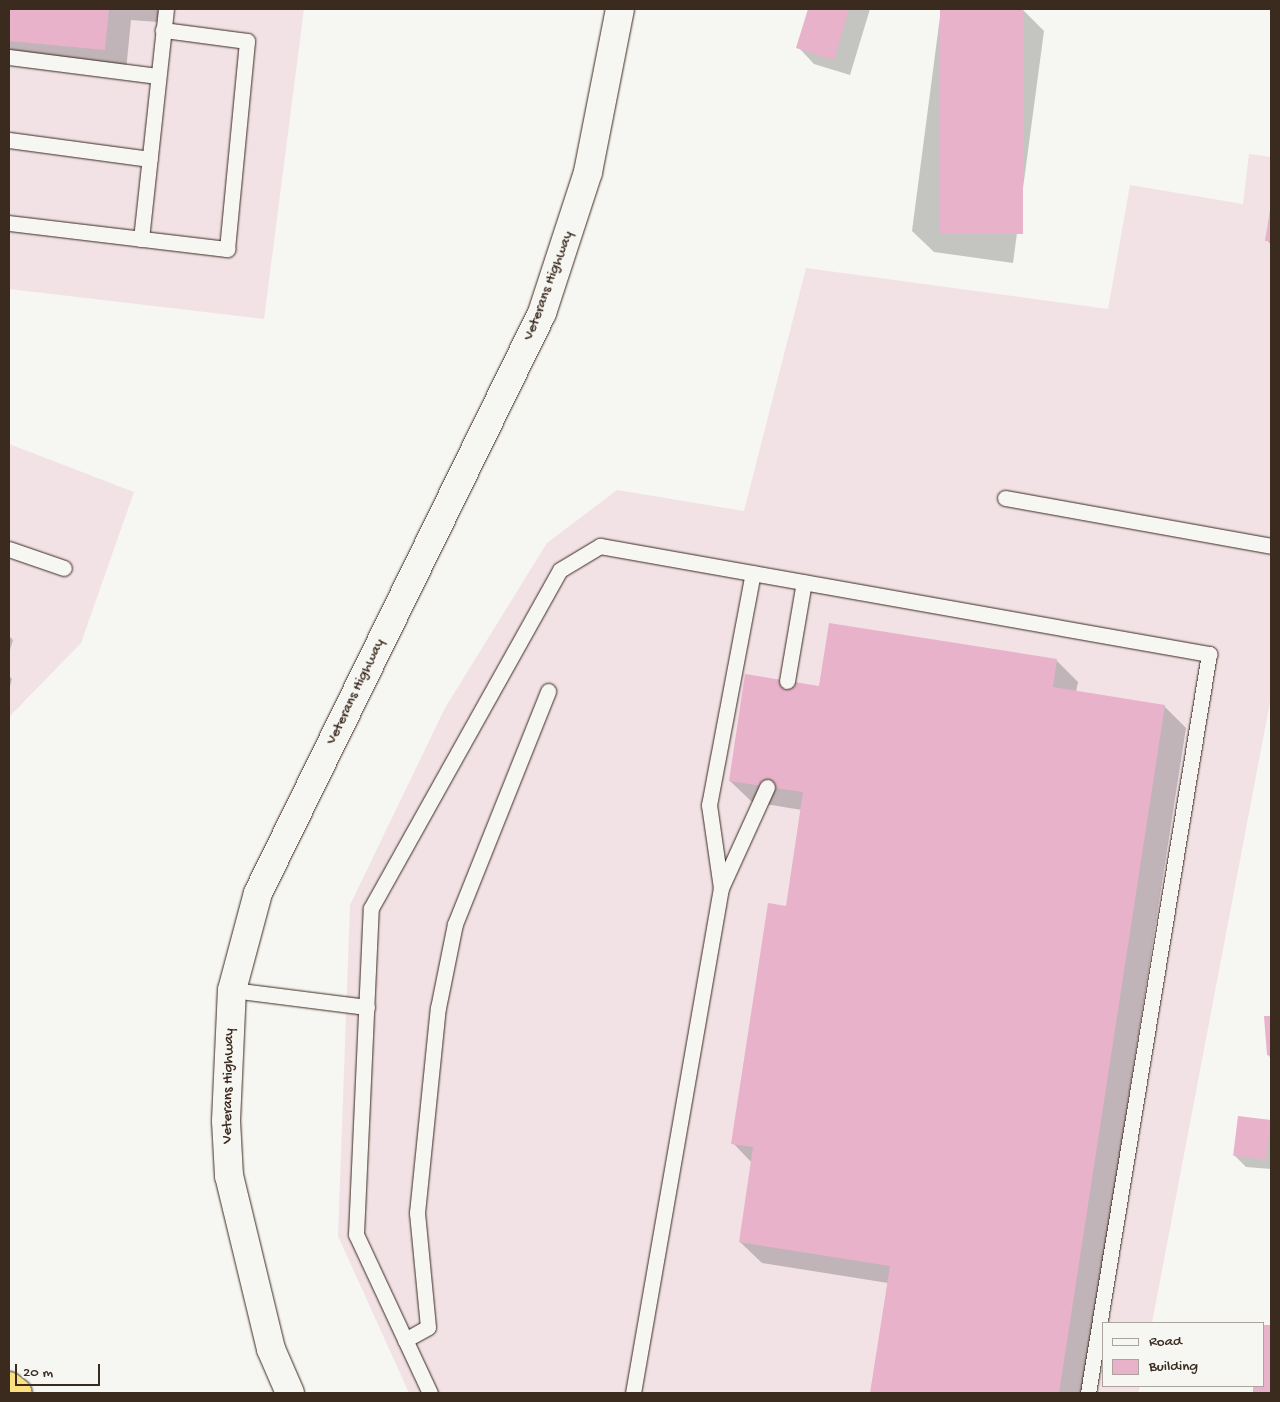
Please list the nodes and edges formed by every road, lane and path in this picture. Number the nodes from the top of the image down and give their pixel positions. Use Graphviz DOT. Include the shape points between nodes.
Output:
graph roads {
  1 [pos="166,9"];
  2 [pos="620,9"];
  3 [pos="163,30"];
  4 [pos="9,57"];
  5 [pos="158,76"];
  6 [pos="9,140"];
  7 [pos="150,159"];
  8 [pos="9,223"];
  9 [pos="141,239"];
  10 [pos="1005,498"];
  11 [pos="1271,546"];
  12 [pos="9,549"];
  13 [pos="64,568"];
  14 [pos="753,573"];
  15 [pos="804,582"];
  16 [pos="787,681"];
  17 [pos="548,691"];
  18 [pos="766,787"];
  19 [pos="721,888"];
  20 [pos="232,990"];
  21 [pos="366,1007"];
  22 [pos="405,1340"];
  23 [pos="9,1386"];
  24 [pos="18,1393"];
  25 [pos="290,1393"];
  26 [pos="430,1393"];
  27 [pos="633,1393"];
  28 [pos="1088,1393"];
  1 -- 3 [label="lane"];
  2 -- 20 [label="street, Veterans Highway" via="588,172 542,313 258,893"];
  3 -- 5 [label="lane"];
  3 -- 9 [label="lane" via="247,41 226,249"];
  4 -- 5 [label="lane"];
  5 -- 7 [label="lane"];
  6 -- 7 [label="lane"];
  7 -- 9 [label="lane"];
  8 -- 9 [label="lane"];
  10 -- 11 [label="lane"];
  12 -- 13 [label="lane"];
  14 -- 15 [label="lane"];
  14 -- 19 [label="lane" via="709,805"];
  14 -- 21 [label="lane" via="600,546 560,570 371,908"];
  15 -- 16 [label="lane"];
  15 -- 28 [label="lane" via="1209,654"];
  17 -- 22 [label="lane" via="455,924 438,1008 418,1212 428,1327"];
  18 -- 19 [label="lane"];
  19 -- 27 [label="lane"];
  20 -- 21 [label="lane"];
  20 -- 25 [label="street, Veterans Highway" via="226,1121 229,1176 271,1349"];
  21 -- 22 [label="lane" via="356,1234"];
  22 -- 26 [label="lane"];
  23 -- 24 [label="highway"];
}
